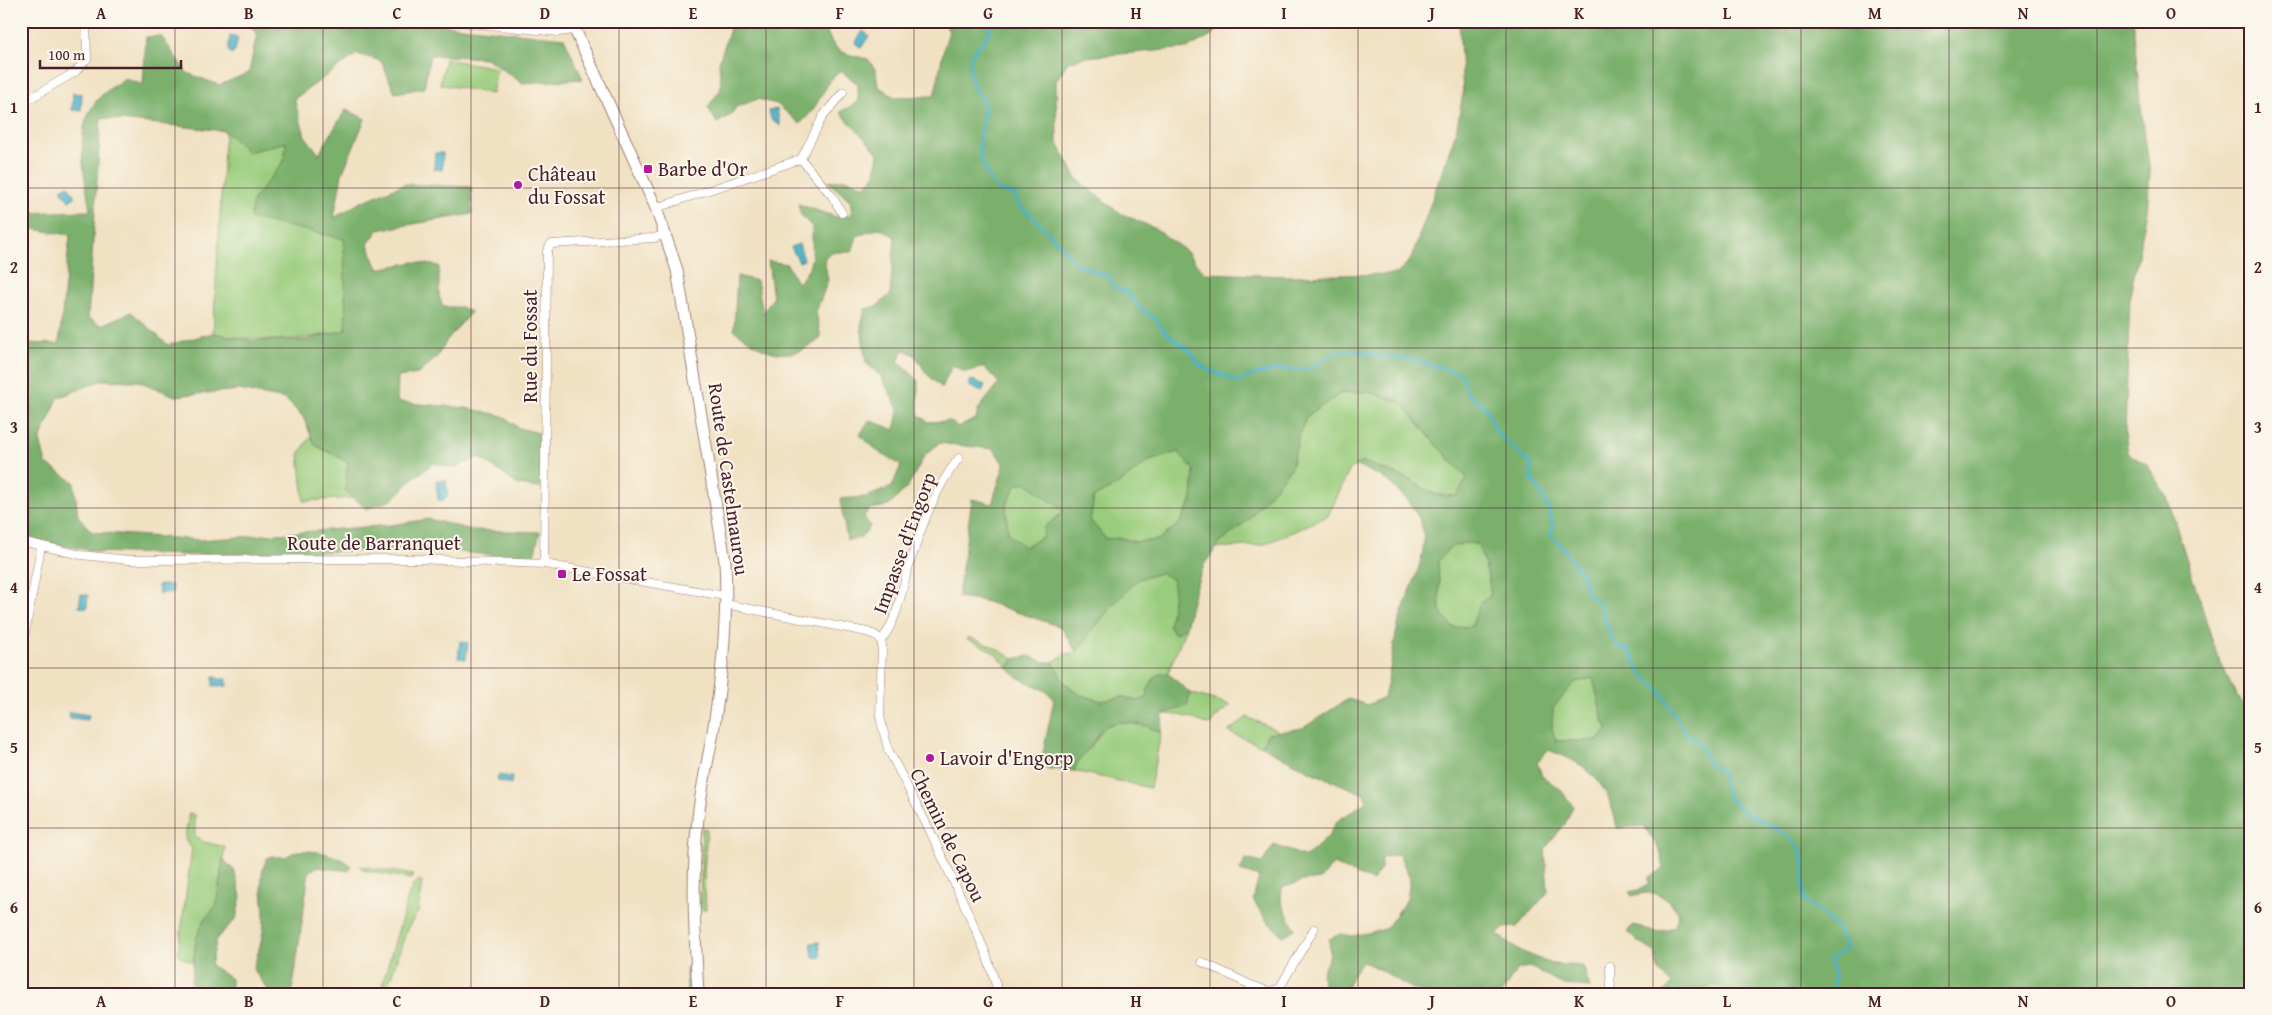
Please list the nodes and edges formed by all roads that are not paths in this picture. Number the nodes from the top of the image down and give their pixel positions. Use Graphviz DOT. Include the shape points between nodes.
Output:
graph roads {
  1 [pos="86,21"];
  2 [pos="450,21"];
  3 [pos="573,26"];
  4 [pos="842,92"];
  5 [pos="21,104"];
  6 [pos="801,159"];
  7 [pos="656,208"];
  8 [pos="842,213"];
  9 [pos="666,234"];
  10 [pos="959,458"];
  11 [pos="21,541"];
  12 [pos="42,547"];
  13 [pos="544,564"];
  14 [pos="725,600"];
  15 [pos="881,640"];
  16 [pos="21,654"];
  17 [pos="1314,930"];
  18 [pos="1202,962"];
  19 [pos="1610,966"];
  20 [pos="1251,985"];
  21 [pos="698,994"];
  22 [pos="999,994"];
  23 [pos="1249,994"];
  24 [pos="1611,994"];
  1 -- 5 [label="street" via="87,59 75,72"];
  2 -- 3 [label="street" via="558,32"];
  3 -- 7 [label="street, Route de Castelmaurou"];
  4 -- 6 [label="street" via="823,116"];
  6 -- 7 [label="street"];
  6 -- 8 [label="street"];
  7 -- 9 [label="street, Route de Castelmaurou"];
  9 -- 13 [label="street, Rue du Fossat" via="654,238 551,244 546,250"];
  9 -- 14 [label="street, Route de Castelmaurou" via="677,270 706,438 725,561"];
  10 -- 15 [label="street, Impasse d'Engorp" via="947,472 928,515 891,626"];
  11 -- 12 [label="street, Route de Barranquet"];
  12 -- 13 [label="street, Route de Barranquet" via="129,560 416,559"];
  12 -- 16 [label="street"];
  13 -- 14 [label="street, Route de Barranquet"];
  14 -- 15 [label="street" via="866,632"];
  14 -- 21 [label="street, Route de Castelmaurou" via="717,702 696,840 694,912"];
  15 -- 22 [label="street, Chemin de Capou" via="884,657 880,717 888,748 972,921"];
  17 -- 20 [label="street" via="1280,987 1270,992"];
  18 -- 20 [label="street"];
  19 -- 24 [label="street"];
  20 -- 23 [label="street"];
}
